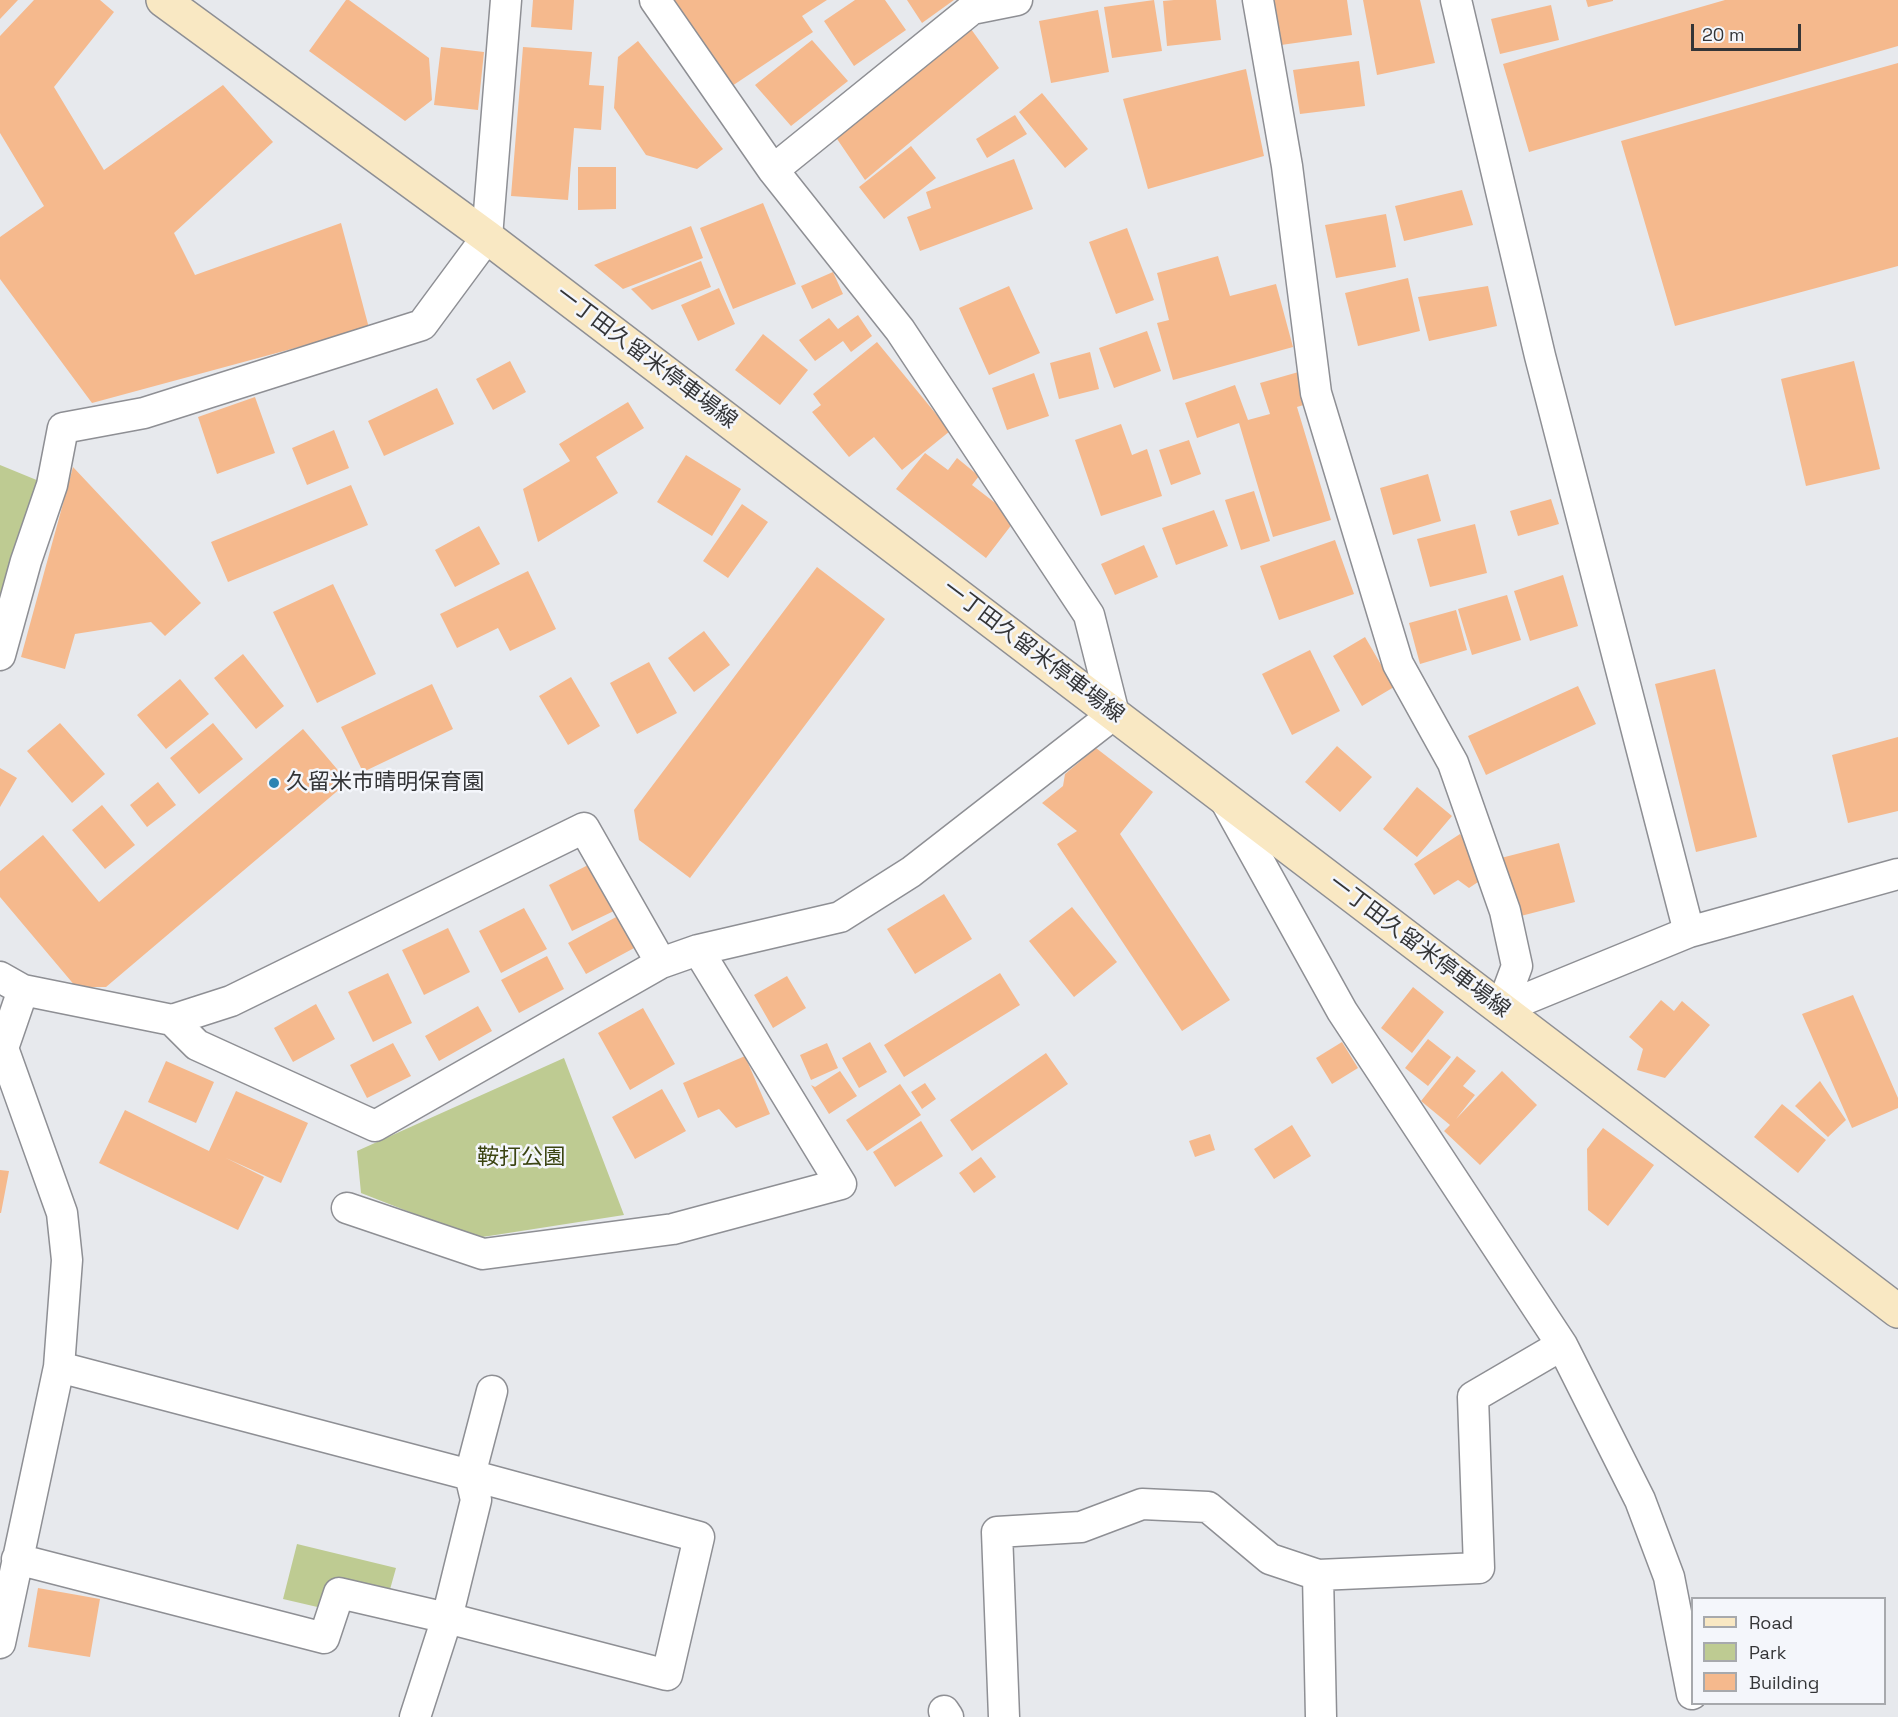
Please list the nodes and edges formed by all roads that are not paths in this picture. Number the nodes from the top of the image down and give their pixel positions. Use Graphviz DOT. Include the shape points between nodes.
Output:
graph roads {
  1 [pos="163,0"];
  2 [pos="506,0"];
  3 [pos="655,0"];
  4 [pos="1017,0"];
  5 [pos="1258,0"];
  6 [pos="1456,0"];
  7 [pos="773,170"];
  8 [pos="487,237"];
  9 [pos="0,655"];
  10 [pos="1114,714"];
  11 [pos="1224,798"];
  12 [pos="1898,874"];
  13 [pos="1689,932"];
  14 [pos="698,950"];
  15 [pos="661,963"];
  16 [pos="12,983"];
  17 [pos="1501,1009"];
  18 [pos="172,1020"];
  19 [pos="347,1208"];
  20 [pos="1898,1311"];
  21 [pos="1562,1345"];
  22 [pos="59,1367"];
  23 [pos="492,1390"];
  24 [pos="470,1474"];
  25 [pos="11,1565"];
  26 [pos="1318,1575"];
  27 [pos="447,1618"];
  28 [pos="0,1643"];
  29 [pos="1691,1689"];
  30 [pos="415,1717"];
  31 [pos="1004,1717"];
  32 [pos="1321,1717"];
  1 -- 8 [label="main road, 一丁田久留米停車場線"];
  2 -- 8 [label="street"];
  3 -- 7 [label="street"];
  4 -- 7 [label="street" via="972,9"];
  5 -- 17 [label="street" via="1287,166 1316,393 1398,664 1453,764 1505,911 1517,966"];
  6 -- 13 [label="street" via="1540,356"];
  7 -- 10 [label="street" via="900,330 1089,615"];
  8 -- 9 [label="street" via="422,325 144,413 63,428 52,485"];
  8 -- 10 [label="main road, 一丁田久留米停車場線"];
  10 -- 11 [label="main road, 一丁田久留米停車場線"];
  10 -- 14 [label="street" via="911,872 840,917"];
  11 -- 17 [label="main road, 一丁田久留米停車場線"];
  11 -- 21 [label="street" via="1342,1011"];
  12 -- 13 [label="street"];
  13 -- 17 [label="street"];
  14 -- 15 [label="street"];
  14 -- 19 [label="street" via="841,1184 673,1228 483,1254"];
  15 -- 18 [label="street" via="375,1126 197,1045"];
  15 -- 18 [label="street" via="584,828 231,1001"];
  16 -- 18 [label="street"];
  16 -- 22 [label="street" via="3,1048 62,1213 67,1260"];
  17 -- 20 [label="main road, 一丁田久留米停車場線"];
  21 -- 26 [label="street" via="1473,1397 1479,1568"];
  21 -- 29 [label="street" via="1640,1500 1669,1577"];
  22 -- 24 [label="street"];
  22 -- 25 [label="street"];
  23 -- 24 [label="street"];
  24 -- 27 [label="street" via="476,1500"];
  24 -- 27 [label="street" via="699,1537 667,1676"];
  25 -- 27 [label="street" via="324,1638 339,1593"];
  25 -- 28 [label="street"];
  26 -- 31 [label="street" via="1270,1558 1208,1507 1142,1504 1082,1527 997,1532"];
  26 -- 32 [label="street"];
  27 -- 30 [label="street"];
}
